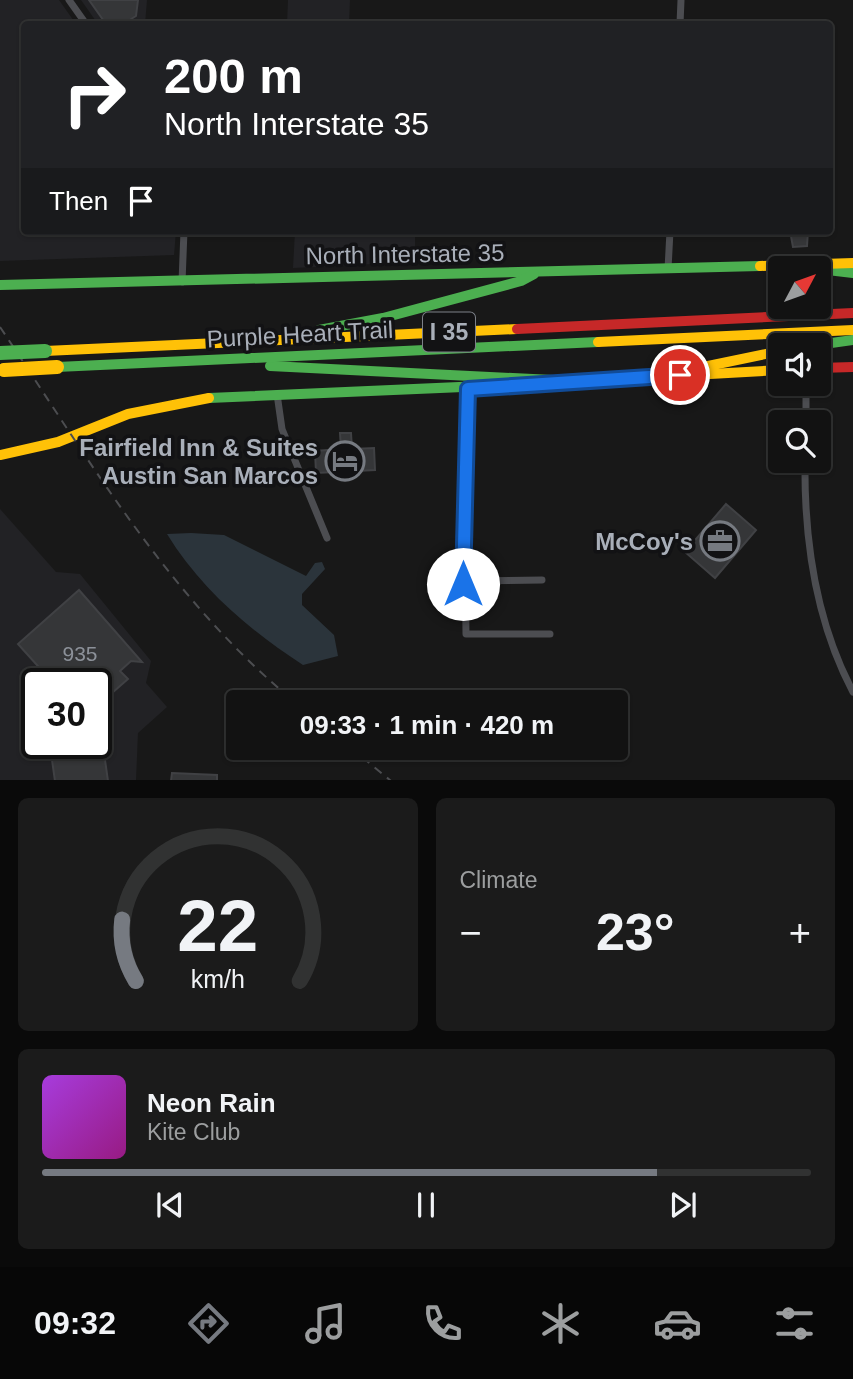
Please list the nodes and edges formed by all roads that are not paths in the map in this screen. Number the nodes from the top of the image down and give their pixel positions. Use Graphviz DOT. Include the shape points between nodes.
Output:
graph roads {
  1 [pos="69,0"];
  2 [pos="681,0"];
  3 [pos="84,21"];
  4 [pos="680,21"];
  5 [pos="184,235"];
  6 [pos="670,235"];
  7 [pos="853,263"];
  8 [pos="831,264"];
  9 [pos="768,267"];
  10 [pos="668,269"];
  11 [pos="831,271"];
  12 [pos="534,274"];
  13 [pos="853,274"];
  14 [pos="182,282"];
  15 [pos="0,285"];
  16 [pos="853,313"];
  17 [pos="853,330"];
  18 [pos="853,340"];
  19 [pos="831,343"];
  20 [pos="168,345"];
  21 [pos="0,353"];
  22 [pos="768,353"];
  23 [pos="217,361"];
  24 [pos="853,367"];
  25 [pos="831,368"];
  26 [pos="2,370"];
  27 [pos="768,371"];
  28 [pos="655,377"];
  29 [pos="573,381"];
  30 [pos="468,389"];
  31 [pos="276,394"];
  32 [pos="0,455"];
  33 [pos="805,473"];
  34 [pos="327,538"];
  35 [pos="463,580"];
  36 [pos="542,580"];
  37 [pos="550,634"];
  38 [pos="853,692"];
  1 -- 3 [label="street"];
  2 -- 4 [label="street"];
  5 -- 14 [label="street"];
  6 -- 10 [label="street"];
  7 -- 8 [label="main road, North Interstate 35"];
  9 -- 10 [label="main road, North Interstate 35"];
  10 -- 12 [label="main road, North Interstate 35"];
  11 -- 13 [label="main road"];
  12 -- 14 [label="main road, North Interstate 35"];
  12 -- 20 [label="main road" via="357,324"];
  14 -- 15 [label="main road, North Interstate 35"];
  16 -- 20 [label="main road, Purple Heart Trail / I 35"];
  17 -- 23 [label="main road, Purple Heart Trail / I 35"];
  18 -- 19 [label="main road"];
  20 -- 21 [label="main road, Purple Heart Trail / I 35, bridge"];
  22 -- 28 [label="main road"];
  23 -- 26 [label="main road, Purple Heart Trail / I 35, bridge"];
  23 -- 29 [label="main road"];
  24 -- 25 [label="main road"];
  27 -- 28 [label="main road"];
  28 -- 29 [label="main road"];
  29 -- 30 [label="main road"];
  30 -- 31 [label="main road"];
  30 -- 35 [label="street"];
  31 -- 32 [label="main road" via="169,404 128,414 58,442"];
  31 -- 34 [label="street" via="282,429"];
  33 -- 38 [label="street" via="814,576"];
  35 -- 36 [label="street"];
  35 -- 37 [label="street" via="466,634"];
}
